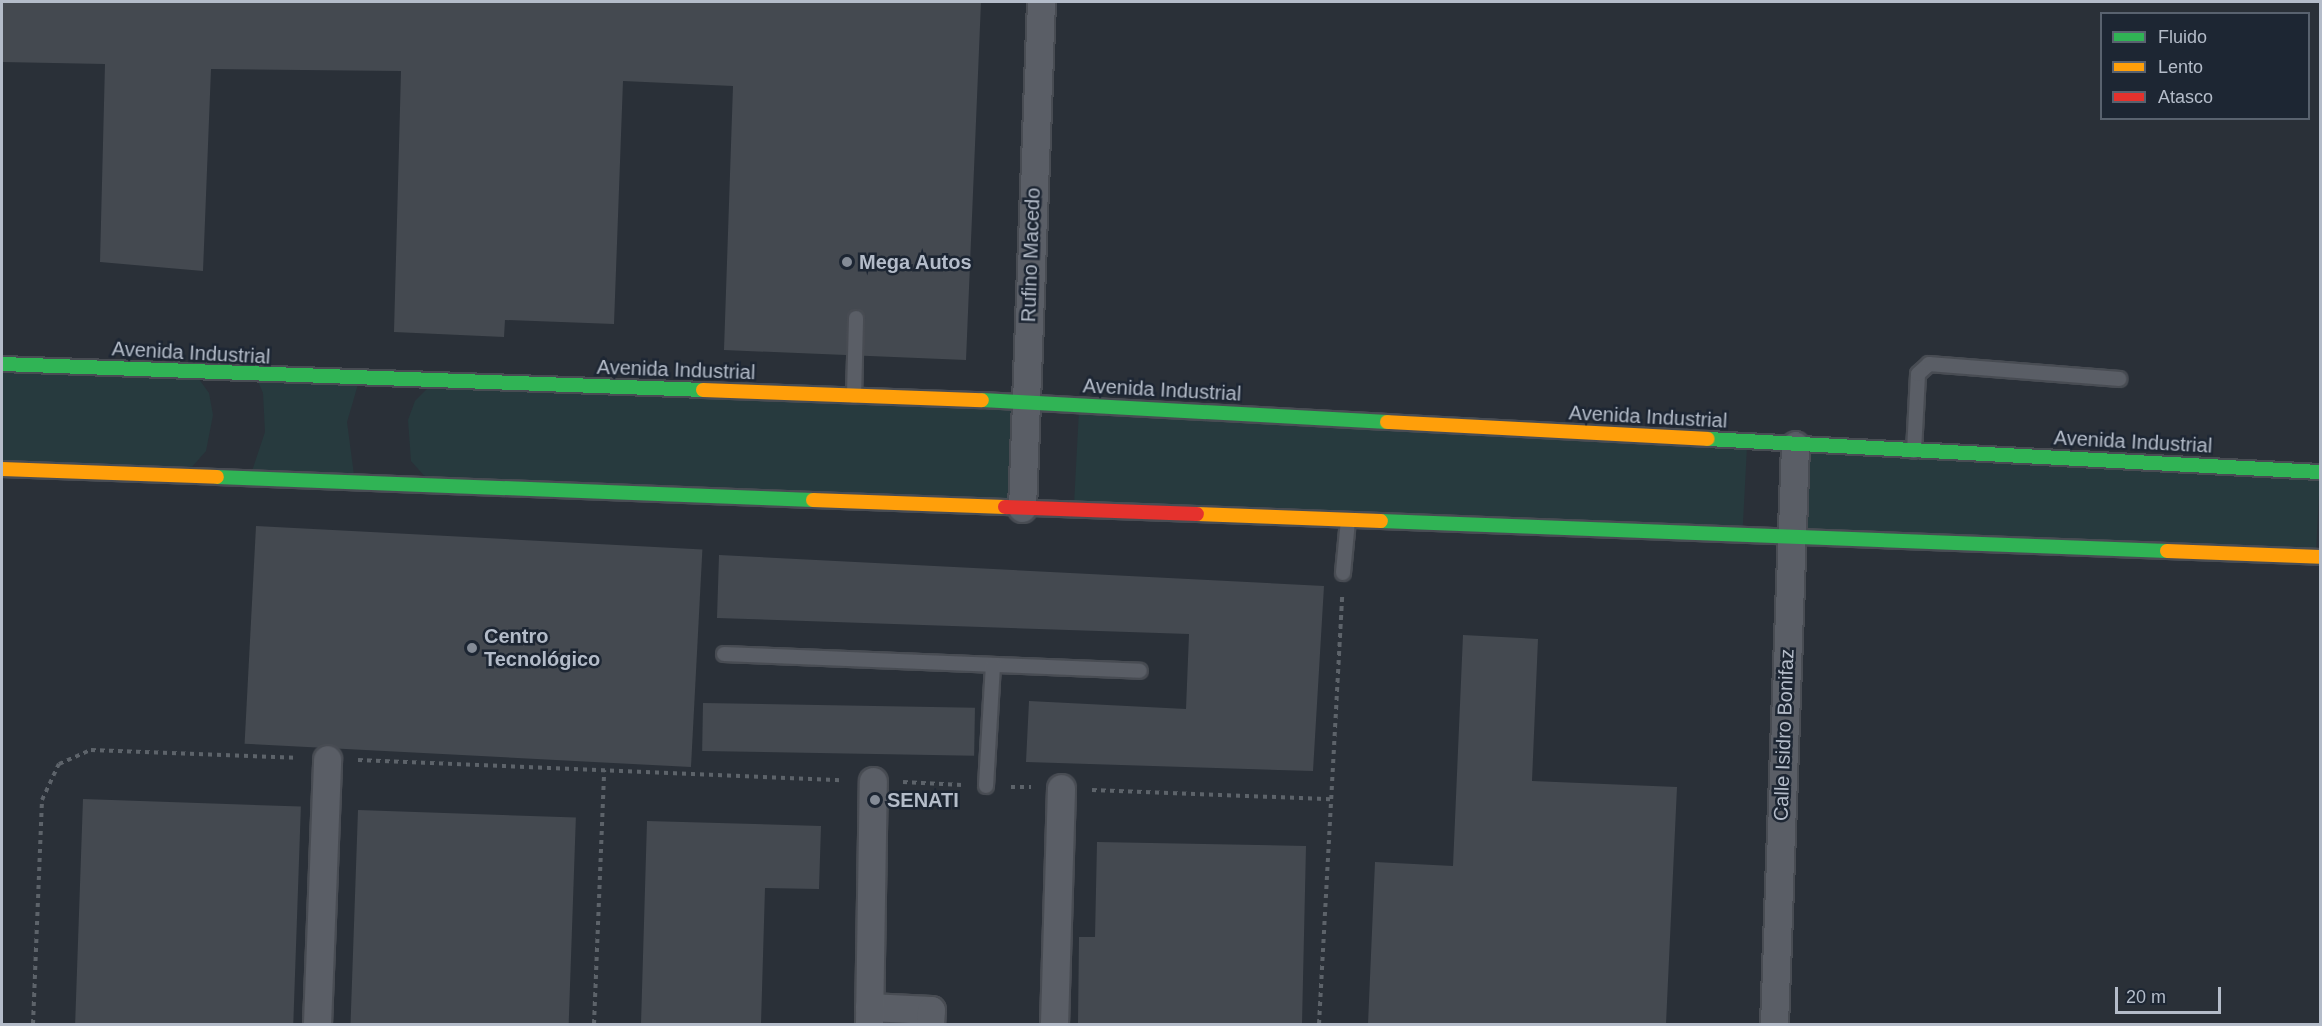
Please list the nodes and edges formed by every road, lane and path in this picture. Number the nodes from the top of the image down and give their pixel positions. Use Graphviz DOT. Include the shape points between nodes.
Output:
graph roads {
  1 [pos="1041,2"];
  2 [pos="856,318"];
  3 [pos="2,364"];
  4 [pos="716,378"];
  5 [pos="2119,379"];
  6 [pos="967,386"];
  7 [pos="700,391"];
  8 [pos="854,396"];
  9 [pos="978,401"];
  10 [pos="1026,402"];
  11 [pos="1795,445"];
  12 [pos="1914,450"];
  13 [pos="2,469"];
  14 [pos="2320,472"];
  15 [pos="1022,508"];
  16 [pos="1348,520"];
  17 [pos="1790,536"];
  18 [pos="2320,557"];
  19 [pos="1343,573"];
  20 [pos="724,654"];
  21 [pos="993,665"];
  22 [pos="1140,670"];
  23 [pos="327,759"];
  24 [pos="604,770"];
  25 [pos="873,781"];
  26 [pos="986,786"];
  27 [pos="1060,788"];
  28 [pos="1331,799"];
  29 [pos="869,1016"];
  30 [pos="33,1024"];
  31 [pos="316,1024"];
  32 [pos="594,1024"];
  33 [pos="930,1024"];
  34 [pos="1054,1024"];
  35 [pos="1319,1024"];
  36 [pos="1774,1024"];
  1 -- 10 [label="street, Rufino Macedo"];
  2 -- 8 [label="lane"];
  3 -- 7 [label="main road, Avenida Industrial"];
  4 -- 7 [label="lane"];
  5 -- 12 [label="lane" via="1929,364 1918,374"];
  6 -- 9 [label="lane"];
  7 -- 8 [label="main road, Avenida Industrial"];
  8 -- 9 [label="main road, Avenida Industrial"];
  9 -- 10 [label="main road, Avenida Industrial"];
  10 -- 11 [label="main road, Avenida Industrial"];
  10 -- 15 [label="street, Rufino Macedo"];
  11 -- 12 [label="main road, Avenida Industrial"];
  11 -- 17 [label="street, Calle Isidro Bonifaz"];
  12 -- 14 [label="main road, Avenida Industrial"];
  13 -- 15 [label="main road"];
  15 -- 16 [label="main road"];
  16 -- 17 [label="main road"];
  16 -- 19 [label="lane"];
  17 -- 18 [label="main road"];
  17 -- 36 [label="street, Calle Isidro Bonifaz"];
  19 -- 28 [label="path"];
  20 -- 21 [label="lane"];
  21 -- 22 [label="lane"];
  21 -- 26 [label="lane"];
  23 -- 24 [label="path"];
  23 -- 30 [label="path" via="91,750 59,764 42,800"];
  23 -- 31 [label="street"];
  24 -- 25 [label="path"];
  24 -- 32 [label="path"];
  25 -- 26 [label="path"];
  25 -- 29 [label="street"];
  26 -- 27 [label="path"];
  27 -- 28 [label="path"];
  27 -- 34 [label="street"];
  28 -- 35 [label="path"];
  29 -- 33 [label="street" via="930,1010"];
}
